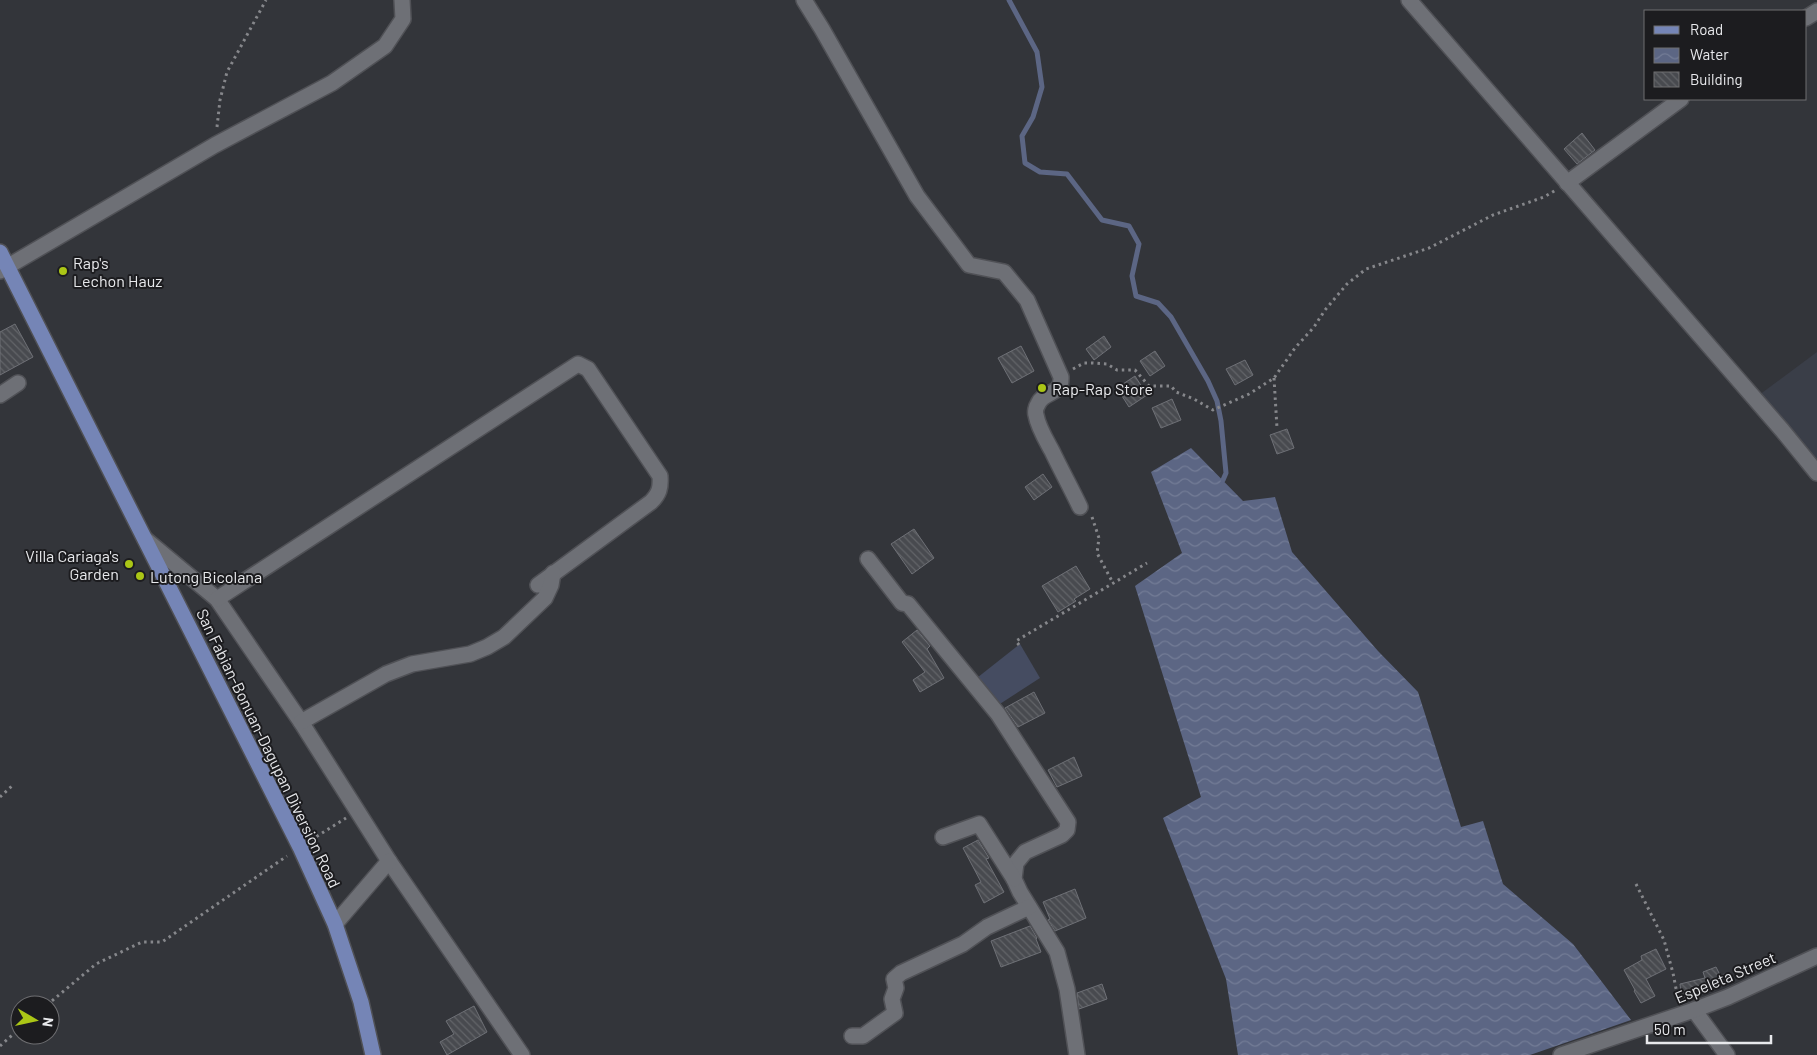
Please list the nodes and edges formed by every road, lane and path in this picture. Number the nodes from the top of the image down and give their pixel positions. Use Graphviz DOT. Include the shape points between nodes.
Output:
graph roads {
  1 [pos="266,0"];
  2 [pos="402,0"];
  3 [pos="804,0"];
  4 [pos="1412,1"];
  5 [pos="1680,100"];
  6 [pos="215,145"];
  7 [pos="1567,183"];
  8 [pos="0,252"];
  9 [pos="4,269"];
  10 [pos="1061,376"];
  11 [pos="1274,378"];
  12 [pos="18,383"];
  13 [pos="0,395"];
  14 [pos="1277,428"];
  15 [pos="1817,473"];
  16 [pos="1080,507"];
  17 [pos="145,539"];
  18 [pos="868,559"];
  19 [pos="1147,563"];
  20 [pos="553,573"];
  21 [pos="1113,583"];
  22 [pos="538,585"];
  23 [pos="217,599"];
  24 [pos="1019,645"];
  25 [pos="301,722"];
  26 [pos="13,785"];
  27 [pos="0,796"];
  28 [pos="358,811"];
  29 [pos="943,837"];
  30 [pos="300,847"];
  31 [pos="389,861"];
  32 [pos="1014,879"];
  33 [pos="1636,884"];
  34 [pos="1029,907"];
  35 [pos="335,924"];
  36 [pos="1817,956"];
  37 [pos="58,995"];
  38 [pos="1687,1012"];
  39 [pos="852,1036"];
  40 [pos="10,1037"];
  41 [pos="0,1046"];
  42 [pos="373,1055"];
  43 [pos="522,1055"];
  44 [pos="1078,1055"];
  45 [pos="1561,1055"];
  46 [pos="1727,1055"];
  1 -- 6 [label="path" via="226,72"];
  2 -- 6 [label="street" via="403,19 386,46 332,83"];
  3 -- 10 [label="street" via="917,196 969,265 1004,272 1027,300"];
  4 -- 7 [label="street"];
  5 -- 7 [label="street"];
  6 -- 9 [label="street"];
  7 -- 11 [label="path" via="1544,197 1493,216 1429,248 1366,269 1347,284 1325,310"];
  7 -- 15 [label="street"];
  8 -- 9 [label="main road, San Fabian-Bonuan-Dagupan Diversion Road"];
  9 -- 17 [label="main road, San Fabian-Bonuan-Dagupan Diversion Road"];
  10 -- 11 [label="path" via="1084,363 1135,370 1149,386 1171,386 1176,392 1213,410 1249,394"];
  10 -- 16 [label="street" via="1060,387 1041,398 1035,413"];
  11 -- 14 [label="path"];
  12 -- 13 [label="street"];
  16 -- 21 [label="path" via="1090,513 1099,538 1097,554"];
  17 -- 23 [label="street"];
  17 -- 30 [label="main road, San Fabian-Bonuan-Dagupan Diversion Road"];
  18 -- 32 [label="street" via="998,714 1068,822 1062,835 1026,852 1016,863"];
  19 -- 21 [label="path"];
  20 -- 22 [label="street"];
  20 -- 23 [label="street" via="651,502 661,483 660,476 588,369 578,364"];
  20 -- 25 [label="street" via="544,598 496,642 470,654 412,664 386,674"];
  21 -- 24 [label="path" via="1016,640"];
  23 -- 25 [label="street"];
  25 -- 28 [label="street"];
  26 -- 27 [label="path"];
  28 -- 30 [label="path"];
  28 -- 31 [label="street"];
  29 -- 32 [label="street" via="979,824"];
  30 -- 35 [label="main road, San Fabian-Bonuan-Dagupan Diversion Road"];
  30 -- 37 [label="path" via="162,942 142,942 96,964"];
  31 -- 35 [label="street"];
  31 -- 43 [label="street"];
  32 -- 34 [label="street"];
  33 -- 38 [label="path" via="1664,940"];
  34 -- 39 [label="street" via="901,973 894,979 896,988 892,999 895,1013 863,1036"];
  34 -- 44 [label="street" via="1056,952 1067,988"];
  35 -- 42 [label="main road, San Fabian-Bonuan-Dagupan Diversion Road" via="361,1002"];
  36 -- 38 [label="street, Espeleta Street"];
  38 -- 45 [label="street, Espeleta Street"];
  38 -- 46 [label="street"];
  40 -- 41 [label="path"];
}
